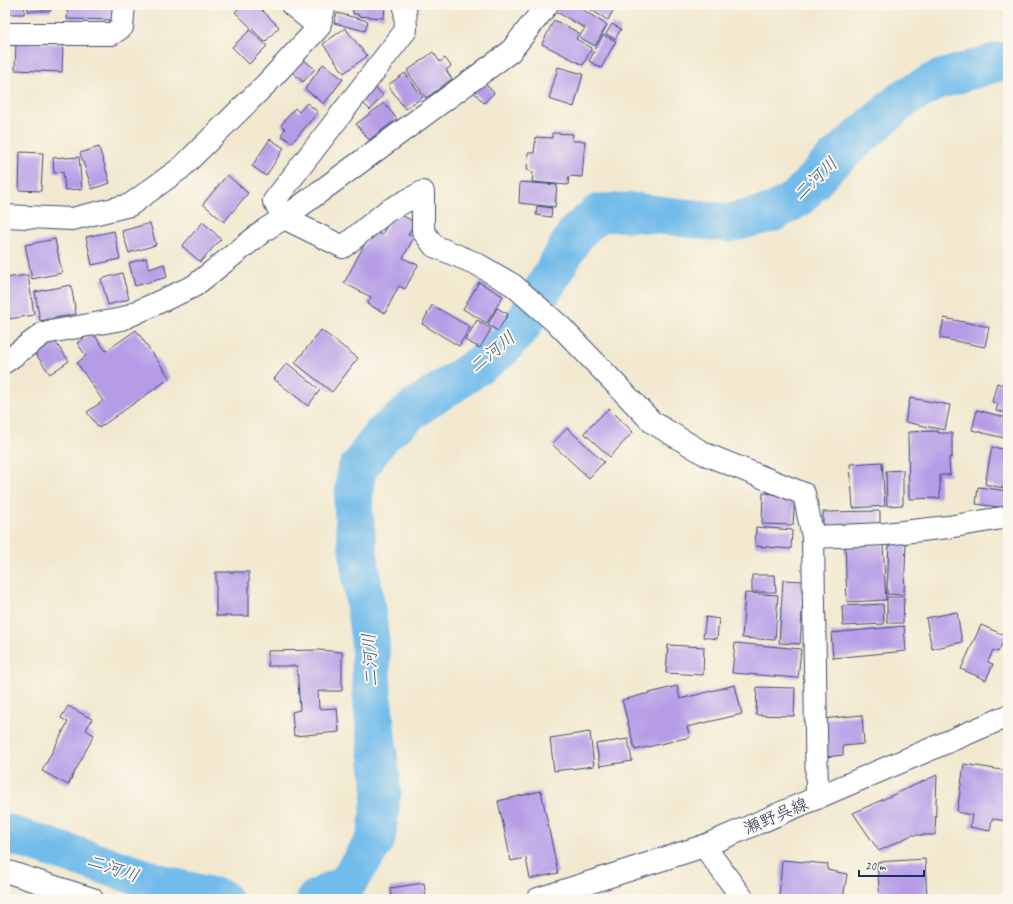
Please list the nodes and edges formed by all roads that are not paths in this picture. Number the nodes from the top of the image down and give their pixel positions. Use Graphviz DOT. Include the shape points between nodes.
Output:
graph roads {
  1 [pos="124,5"];
  2 [pos="292,5"];
  3 [pos="325,5"];
  4 [pos="405,5"];
  5 [pos="547,5"];
  6 [pos="319,27"];
  7 [pos="5,34"];
  8 [pos="5,216"];
  9 [pos="284,218"];
  10 [pos="5,362"];
  11 [pos="1008,516"];
  12 [pos="813,538"];
  13 [pos="1008,716"];
  14 [pos="817,798"];
  15 [pos="704,846"];
  16 [pos="5,872"];
  17 [pos="92,899"];
  18 [pos="538,899"];
  19 [pos="743,899"];
  1 -- 7 [label="street" via="122,27 112,34"];
  2 -- 6 [label="street"];
  3 -- 6 [label="street"];
  4 -- 9 [label="street" via="406,30 274,202"];
  5 -- 9 [label="street" via="510,52"];
  6 -- 8 [label="street" via="268,82 181,168 130,205 72,219"];
  9 -- 10 [label="street" via="266,229 194,286 122,319 44,333"];
  9 -- 12 [label="street" via="343,247 387,211 423,192 423,231 434,246 477,264 513,285 560,327 652,422 705,454 804,494"];
  11 -- 12 [label="street" via="948,527"];
  12 -- 14 [label="street"];
  13 -- 14 [label="street, 瀬野呉線"];
  14 -- 15 [label="street, 瀬野呉線"];
  15 -- 18 [label="street, 瀬野呉線"];
  15 -- 19 [label="street"];
  16 -- 17 [label="street"];
}
